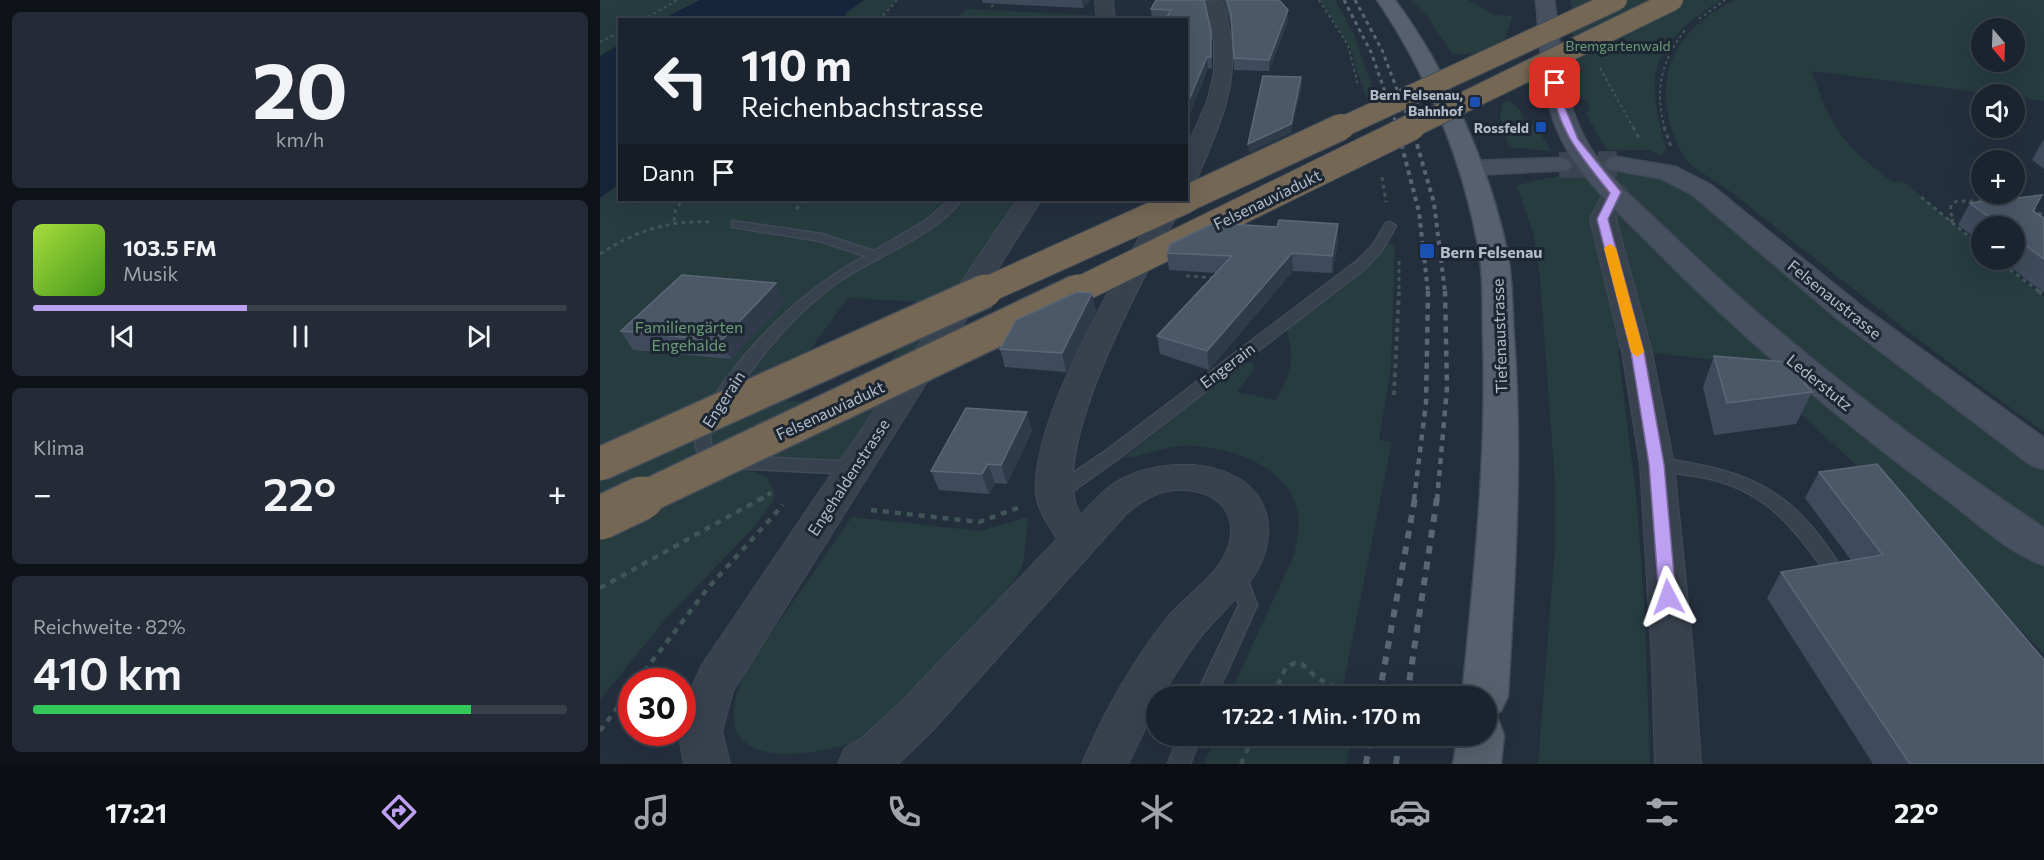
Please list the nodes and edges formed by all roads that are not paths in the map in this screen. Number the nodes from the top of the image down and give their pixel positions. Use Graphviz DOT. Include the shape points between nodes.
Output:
graph roads {
  1 [pos="1104,0"];
  2 [pos="1386,0"];
  3 [pos="1545,0"];
  4 [pos="1617,0"];
  5 [pos="1673,0"];
  6 [pos="1214,1"];
  7 [pos="1106,18"];
  8 [pos="1559,165"];
  9 [pos="1471,168"];
  10 [pos="1188,171"];
  11 [pos="1616,178"];
  12 [pos="1188,198"];
  13 [pos="955,201"];
  14 [pos="1028,201"];
  15 [pos="1173,201"];
  16 [pos="1182,201"];
  17 [pos="736,224"];
  18 [pos="1390,226"];
  19 [pos="875,255"];
  20 [pos="2044,456"];
  21 [pos="600,464"];
  22 [pos="1657,464"];
  23 [pos="854,468"];
  24 [pos="1038,501"];
  25 [pos="600,518"];
  26 [pos="1078,540"];
  27 [pos="2044,549"];
  28 [pos="1828,562"];
  29 [pos="1228,578"];
  30 [pos="1211,686"];
  31 [pos="1486,686"];
  32 [pos="1186,746"];
  33 [pos="1479,746"];
  34 [pos="707,764"];
  35 [pos="861,764"];
  36 [pos="1105,764"];
  37 [pos="1179,764"];
  38 [pos="1477,764"];
  39 [pos="1678,764"];
  1 -- 7 [label="street"];
  2 -- 9 [label="main road, Tiefenaustrasse" via="1408,30"];
  3 -- 11 [label="street, Lederstutz" via="1560,108 1573,139"];
  4 -- 12 [label="highway, Felsenauviadukt, bridge"];
  5 -- 25 [label="highway, Felsenauviadukt, bridge" via="903,376"];
  6 -- 10 [label="street" via="1224,72 1216,106"];
  8 -- 9 [label="street"];
  9 -- 31 [label="main road, Tiefenaustrasse" via="1494,254 1502,380 1501,492"];
  11 -- 20 [label="street, Felsenaustrasse" via="1667,172 1702,190 1849,312"];
  11 -- 22 [label="street" via="1603,219 1637,352"];
  11 -- 27 [label="street, Lederstutz" via="1667,246 1769,341 1912,455"];
  13 -- 19 [label="lane, Engerain" via="933,222"];
  14 -- 23 [label="street, Engehaldenstrasse"];
  15 -- 24 [label="street" via="1078,391 1059,442 1054,473"];
  16 -- 21 [label="highway, Felsenauviadukt, bridge"];
  17 -- 19 [label="lane" via="822,238"];
  18 -- 24 [label="lane, Engerain" via="1362,264 1113,454"];
  19 -- 23 [label="lane, Engerain" via="836,278 778,325 747,362 701,430 704,452 734,462"];
  22 -- 28 [label="lane" via="1723,475 1769,497 1786,510"];
  22 -- 39 [label="street"];
  23 -- 34 [label="street, Engehaldenstrasse" via="717,679 701,714 699,745"];
  24 -- 26 [label="street" via="1066,523"];
  26 -- 29 [label="street" via="1113,504 1141,485 1176,476 1209,479 1233,492 1247,513 1248,543"];
  26 -- 35 [label="street" via="917,716"];
  29 -- 30 [label="lane" via="1241,586 1248,604"];
  29 -- 36 [label="street" via="1183,628 1144,688"];
  32 -- 37 [label="lane"];
  33 -- 38 [label="main road"];
}
